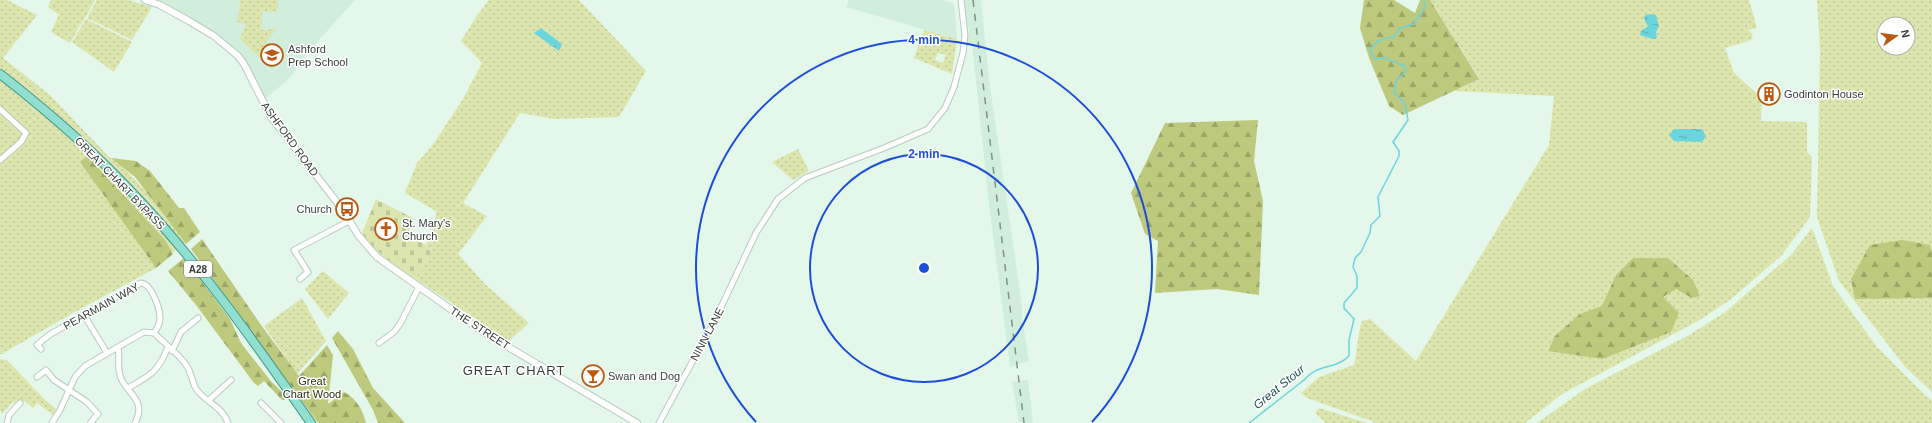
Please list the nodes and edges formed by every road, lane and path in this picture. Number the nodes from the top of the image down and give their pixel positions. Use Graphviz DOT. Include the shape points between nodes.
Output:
graph roads {
  1 [pos="145,0"];
  2 [pos="961,0"];
  3 [pos="0,74"];
  4 [pos="0,110"];
  5 [pos="0,160"];
  6 [pos="343,210"];
  7 [pos="349,221"];
  8 [pos="300,279"];
  9 [pos="419,287"];
  10 [pos="84,315"];
  11 [pos="198,318"];
  12 [pos="154,333"];
  13 [pos="379,343"];
  14 [pos="118,346"];
  15 [pos="41,349"];
  16 [pos="170,349"];
  17 [pos="105,354"];
  18 [pos="37,377"];
  19 [pos="231,380"];
  20 [pos="69,388"];
  21 [pos="128,388"];
  22 [pos="209,400"];
  23 [pos="20,403"];
  24 [pos="260,403"];
  25 [pos="91,422"];
  26 [pos="7,423"];
  27 [pos="52,423"];
  28 [pos="135,423"];
  29 [pos="228,423"];
  30 [pos="281,423"];
  31 [pos="311,423"];
  32 [pos="637,423"];
  33 [pos="659,423"];
  1 -- 6 [label="street, ASHFORD ROAD" via="160,5 214,36 238,56 271,117"];
  2 -- 33 [label="street, NINN LANE" via="965,35 961,60 944,108 928,129 805,178 778,199 756,233 715,320"];
  3 -- 31 [label="main road, GREAT CHART BYPASS / A28" via="68,129 141,201 192,261"];
  4 -- 5 [label="street" via="26,133 21,142"];
  6 -- 7 [label="street, THE STREET"];
  7 -- 8 [label="street" via="294,250 308,272"];
  7 -- 9 [label="street, THE STREET" via="377,257"];
  9 -- 13 [label="street" via="400,324"];
  9 -- 32 [label="street, THE STREET" via="483,332"];
  10 -- 12 [label="street, PEARMAIN WAY" via="138,284 145,284 157,304 160,317"];
  10 -- 15 [label="street, PEARMAIN WAY" via="49,335 38,345"];
  10 -- 17 [label="street"];
  11 -- 16 [label="street" via="181,332"];
  12 -- 14 [label="street" via="144,332"];
  12 -- 16 [label="street"];
  14 -- 17 [label="street"];
  14 -- 21 [label="street" via="119,374"];
  16 -- 21 [label="street" via="155,371"];
  16 -- 22 [label="street" via="186,364 195,387"];
  17 -- 20 [label="street" via="85,366"];
  18 -- 20 [label="street" via="46,370 54,380"];
  19 -- 22 [label="street"];
  20 -- 25 [label="street" via="98,414"];
  20 -- 27 [label="street"];
  21 -- 28 [label="street" via="138,403 139,412"];
  22 -- 29 [label="street" via="219,408"];
  23 -- 26 [label="street" via="9,414"];
  24 -- 30 [label="street"];
}
